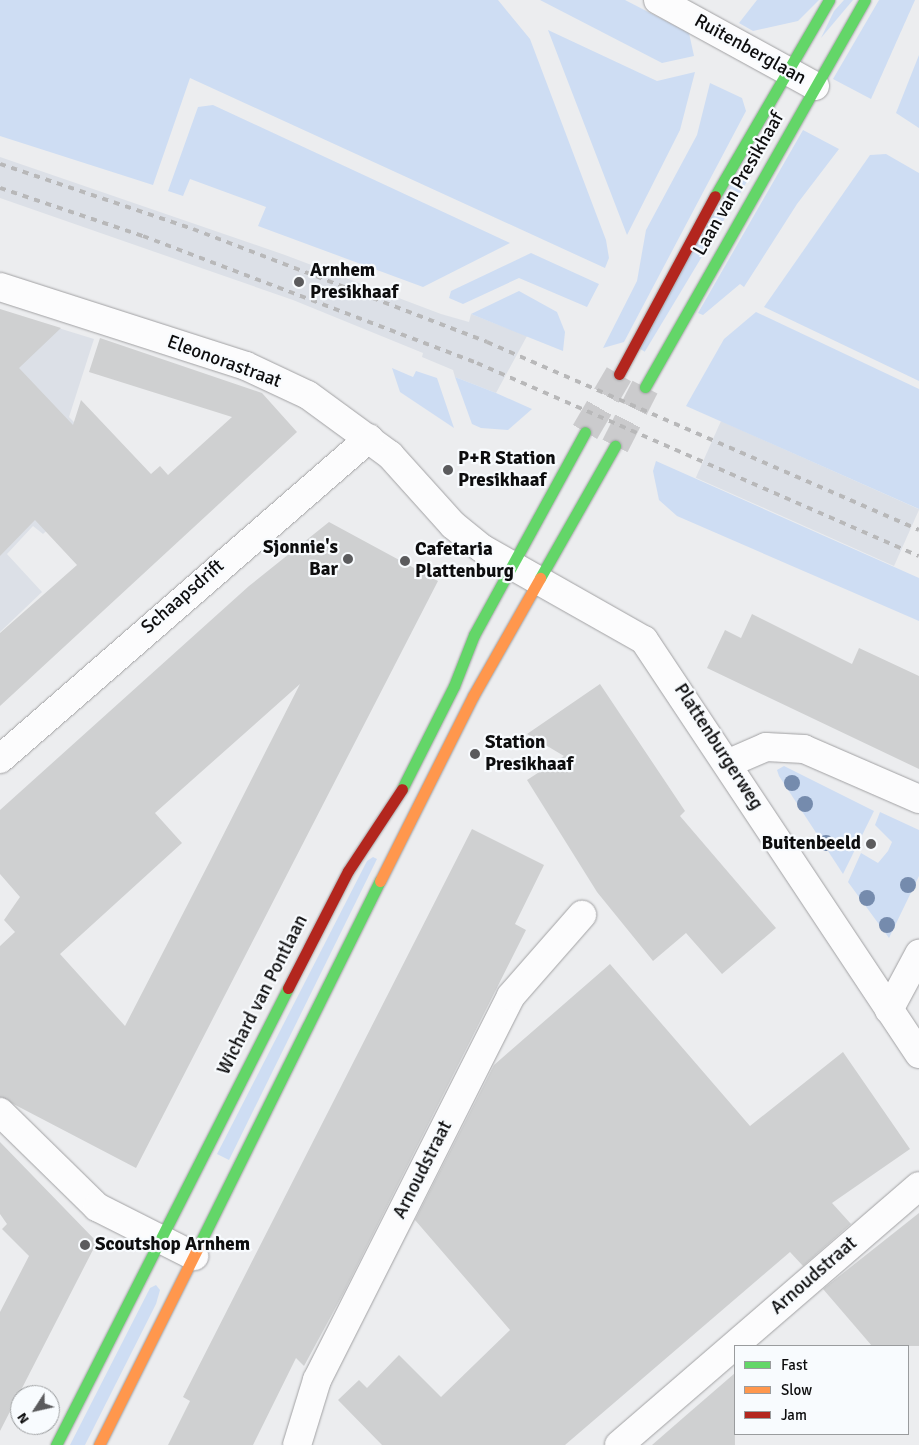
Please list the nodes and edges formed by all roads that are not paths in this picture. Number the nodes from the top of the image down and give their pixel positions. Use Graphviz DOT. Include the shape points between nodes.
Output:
graph roads {
  1 [pos="658,0"];
  2 [pos="829,0"];
  3 [pos="865,0"];
  4 [pos="787,71"];
  5 [pos="815,86"];
  6 [pos="0,287"];
  7 [pos="618,374"];
  8 [pos="645,387"];
  9 [pos="585,432"];
  10 [pos="369,438"];
  11 [pos="615,446"];
  12 [pos="510,567"];
  13 [pos="539,582"];
  14 [pos="0,759"];
  15 [pos="729,763"];
  16 [pos="919,799"];
  17 [pos="582,915"];
  18 [pos="919,954"];
  19 [pos="889,1010"];
  20 [pos="919,1054"];
  21 [pos="0,1112"];
  22 [pos="919,1186"];
  23 [pos="160,1239"];
  24 [pos="194,1256"];
  25 [pos="735,1345"];
  26 [pos="734,1346"];
  27 [pos="56,1445"];
  28 [pos="99,1445"];
  29 [pos="297,1445"];
  30 [pos="619,1445"];
  1 -- 4 [label="street, Ruitenberglaan"];
  2 -- 4 [label="street, Laan van Presikhaaf"];
  3 -- 5 [label="street, Laan van Presikhaaf"];
  4 -- 5 [label="street, Ruitenberglaan"];
  4 -- 7 [label="street, Laan van Presikhaaf"];
  5 -- 8 [label="street, Laan van Presikhaaf"];
  6 -- 10 [label="street, Eleonorastraat" via="246,366 308,395"];
  9 -- 12 [label="street"];
  10 -- 12 [label="street, Eleonorastraat" via="390,455 453,524"];
  10 -- 14 [label="street, Schaapsdrift"];
  11 -- 13 [label="street"];
  12 -- 13 [label="street, Plattenburgerweg"];
  12 -- 23 [label="street, Wichard van Pontlaan" via="395,802 348,871"];
  13 -- 15 [label="street, Plattenburgerweg" via="644,640"];
  13 -- 24 [label="street" via="473,696"];
  15 -- 16 [label="street" via="766,746 804,749"];
  15 -- 19 [label="street, Plattenburgerweg"];
  17 -- 29 [label="street, Arnoudstraat" via="511,996 317,1380"];
  18 -- 19 [label="street"];
  19 -- 20 [label="street, Plattenburgerweg"];
  21 -- 23 [label="street" via="96,1207"];
  22 -- 25 [label="street, Arnoudstraat"];
  23 -- 24 [label="street"];
  23 -- 27 [label="street, Wichard van Pontlaan"];
  24 -- 28 [label="street"];
  26 -- 30 [label="street, Arnoudstraat"];
}
